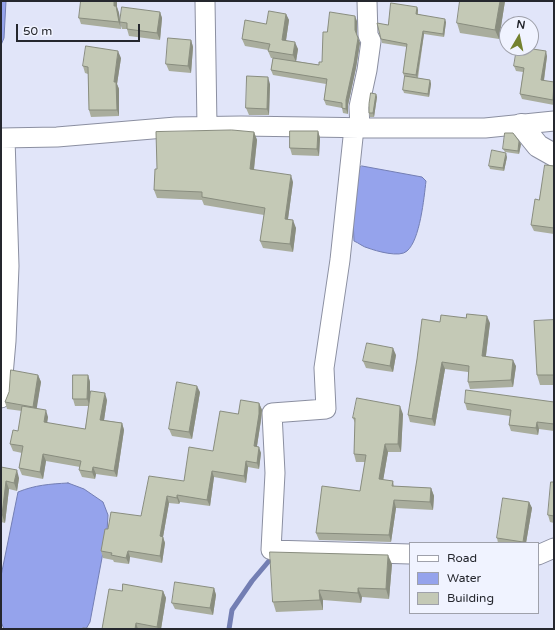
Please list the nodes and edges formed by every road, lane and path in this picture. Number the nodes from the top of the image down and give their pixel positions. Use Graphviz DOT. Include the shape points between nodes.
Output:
graph roads {
  1 [pos="205,1"];
  2 [pos="367,1"];
  3 [pos="554,121"];
  4 [pos="521,125"];
  5 [pos="207,126"];
  6 [pos="357,128"];
  7 [pos="3,138"];
  8 [pos="554,155"];
  9 [pos="4,342"];
  10 [pos="1,398"];
  11 [pos="554,548"];
  12 [pos="409,554"];
  13 [pos="539,555"];
  1 -- 5 [label="street"];
  2 -- 6 [label="street" via="368,35 371,41"];
  3 -- 4 [label="street"];
  4 -- 6 [label="street" via="485,128"];
  4 -- 8 [label="street" via="538,146"];
  5 -- 6 [label="street"];
  5 -- 7 [label="street" via="57,137"];
  6 -- 12 [label="street" via="324,368 326,409 272,413 275,473 271,550"];
  7 -- 9 [label="street" via="9,266"];
  9 -- 10 [label="street"];
  11 -- 13 [label="street"];
}
